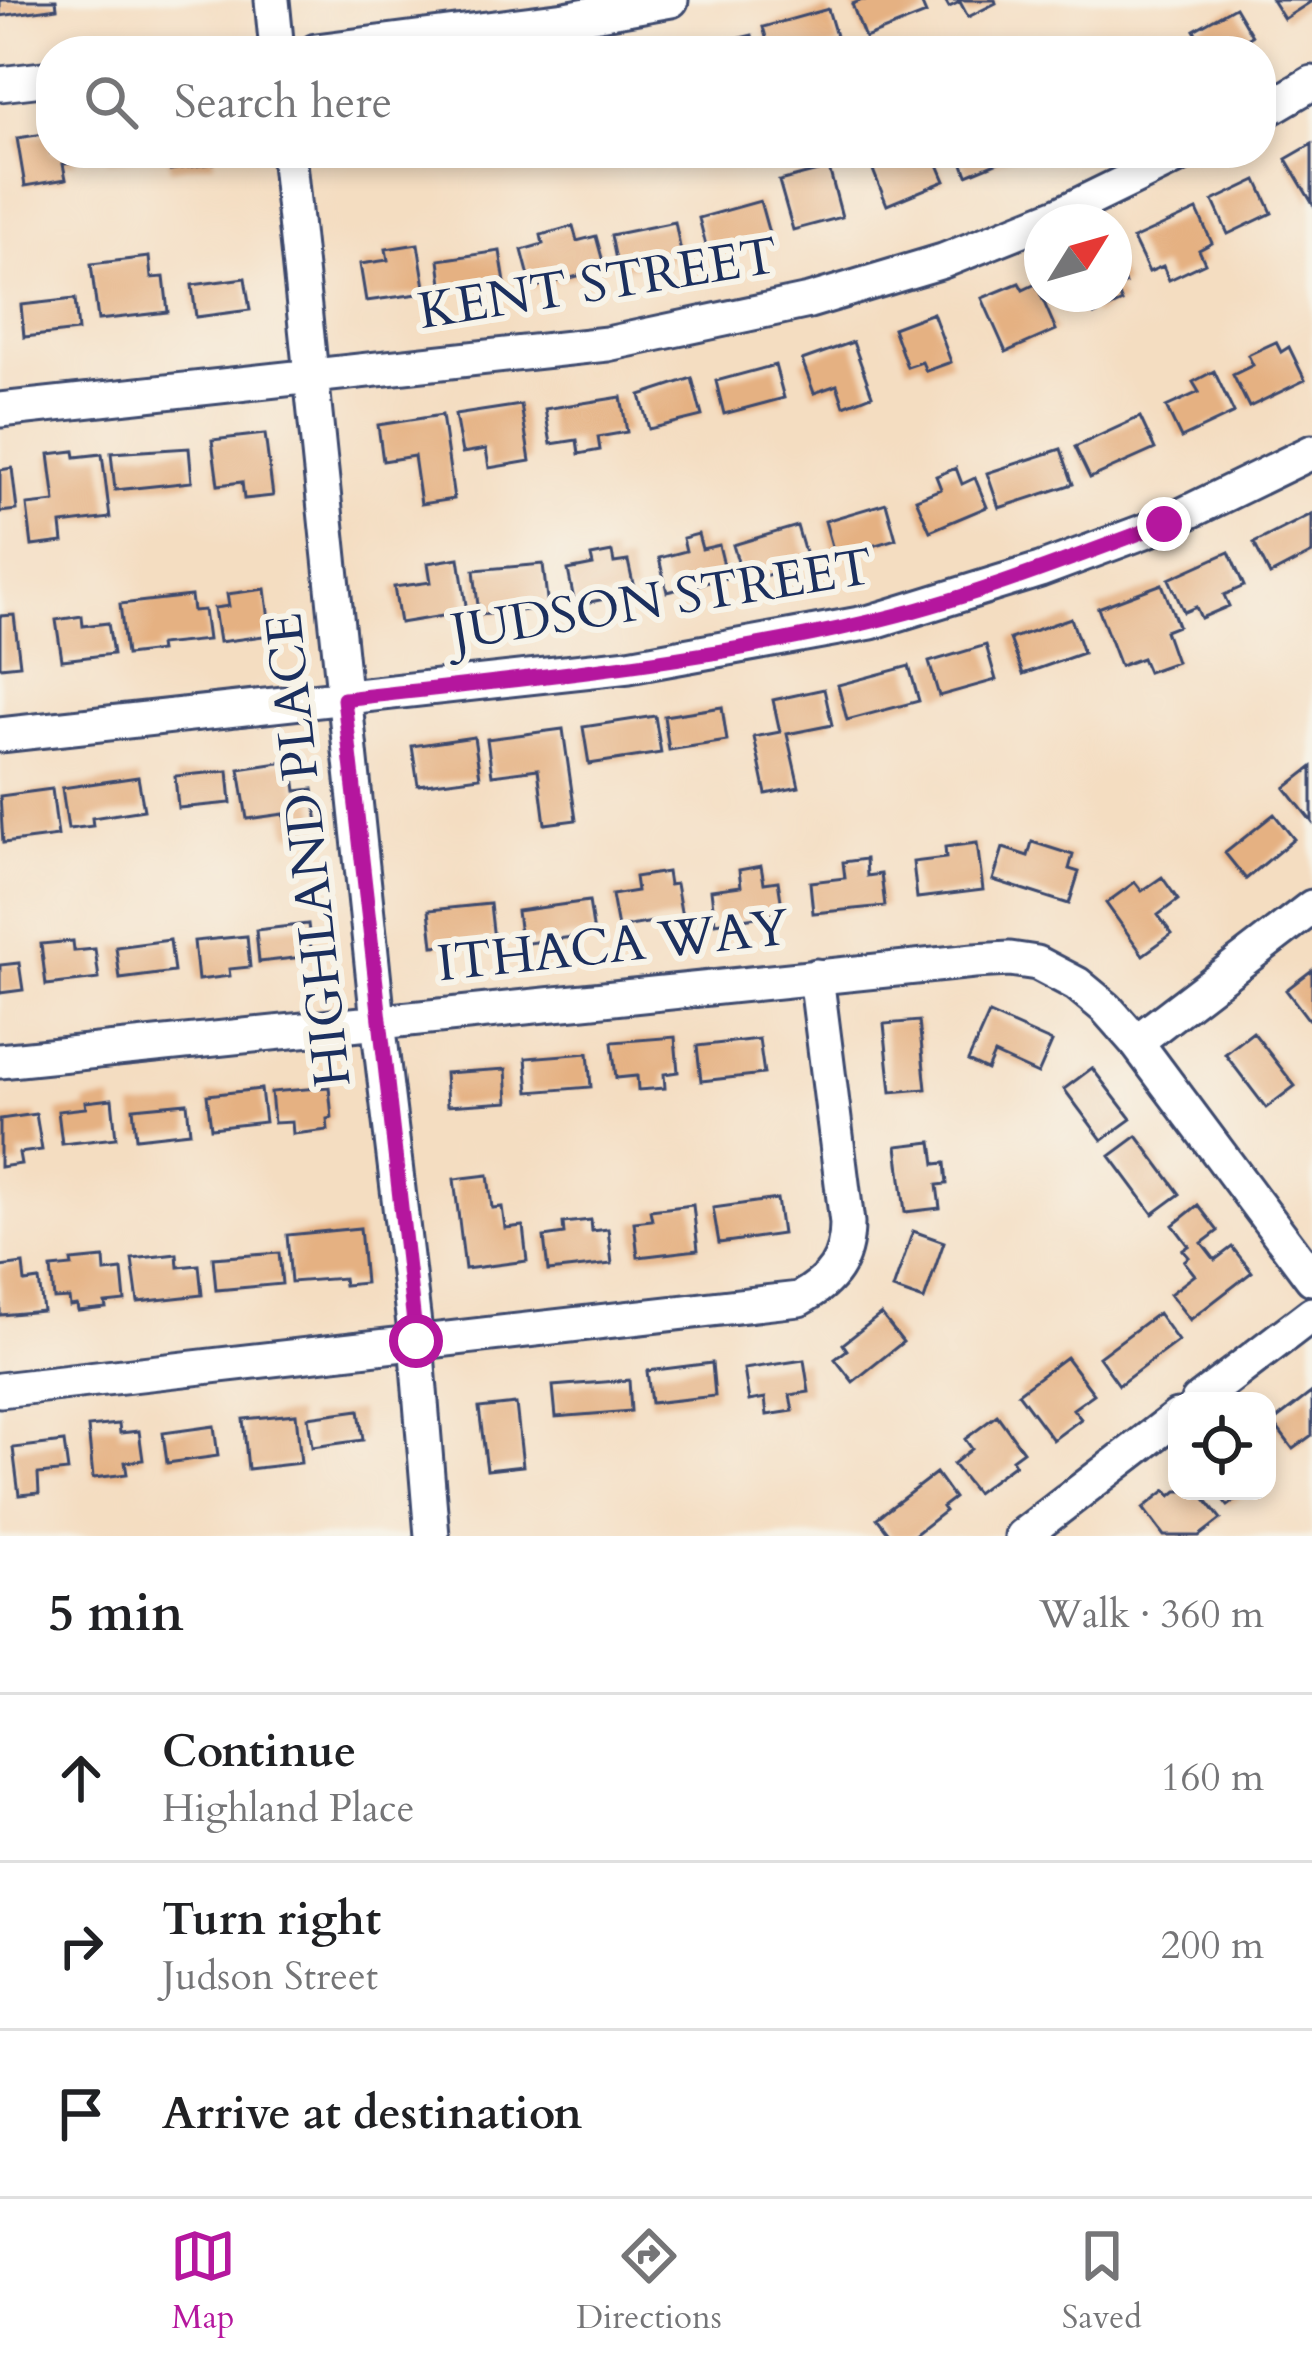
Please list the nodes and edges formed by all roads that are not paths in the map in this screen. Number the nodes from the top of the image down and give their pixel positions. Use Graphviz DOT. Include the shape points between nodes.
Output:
graph roads {
  1 [pos="272,0"];
  2 [pos="671,0"];
  3 [pos="276,36"];
  4 [pos="433,36"];
  5 [pos="36,79"];
  6 [pos="1312,82"];
  7 [pos="0,84"];
  8 [pos="1276,104"];
  9 [pos="289,168"];
  10 [pos="1154,168"];
  11 [pos="311,378"];
  12 [pos="0,410"];
  13 [pos="1312,452"];
  14 [pos="344,699"];
  15 [pos="0,735"];
  16 [pos="1312,907"];
  17 [pos="816,976"];
  18 [pos="378,1021"];
  19 [pos="1136,1042"];
  20 [pos="0,1060"];
  21 [pos="1312,1278"];
  22 [pos="1312,1314"];
  23 [pos="416,1341"];
  24 [pos="0,1390"];
  25 [pos="1210,1392"];
  26 [pos="1168,1424"];
  27 [pos="432,1536"];
  28 [pos="1022,1536"];
  1 -- 3 [label="street"];
  2 -- 4 [label="street"];
  5 -- 7 [label="street"];
  6 -- 8 [label="street"];
  9 -- 11 [label="street, HIGHLAND PLACE"];
  10 -- 11 [label="street, KENT STREET" via="963,253 809,301 607,344"];
  11 -- 12 [label="street, KENT STREET"];
  11 -- 14 [label="street, HIGHLAND PLACE"];
  13 -- 14 [label="street, JUDSON STREET" via="1164,524 871,622 628,666"];
  14 -- 15 [label="street, JUDSON STREET"];
  14 -- 18 [label="street, HIGHLAND PLACE"];
  16 -- 19 [label="street"];
  17 -- 18 [label="street, ITHACA WAY"];
  17 -- 19 [label="street, ITHACA WAY" via="1036,963 1077,984"];
  17 -- 23 [label="street" via="848,1223 841,1264 820,1287 799,1299"];
  18 -- 20 [label="street, ITHACA WAY"];
  18 -- 23 [label="street, HIGHLAND PLACE"];
  19 -- 21 [label="street, ITHACA WAY"];
  22 -- 25 [label="street"];
  23 -- 24 [label="street"];
  23 -- 27 [label="street, HIGHLAND PLACE"];
  26 -- 28 [label="street"];
}
